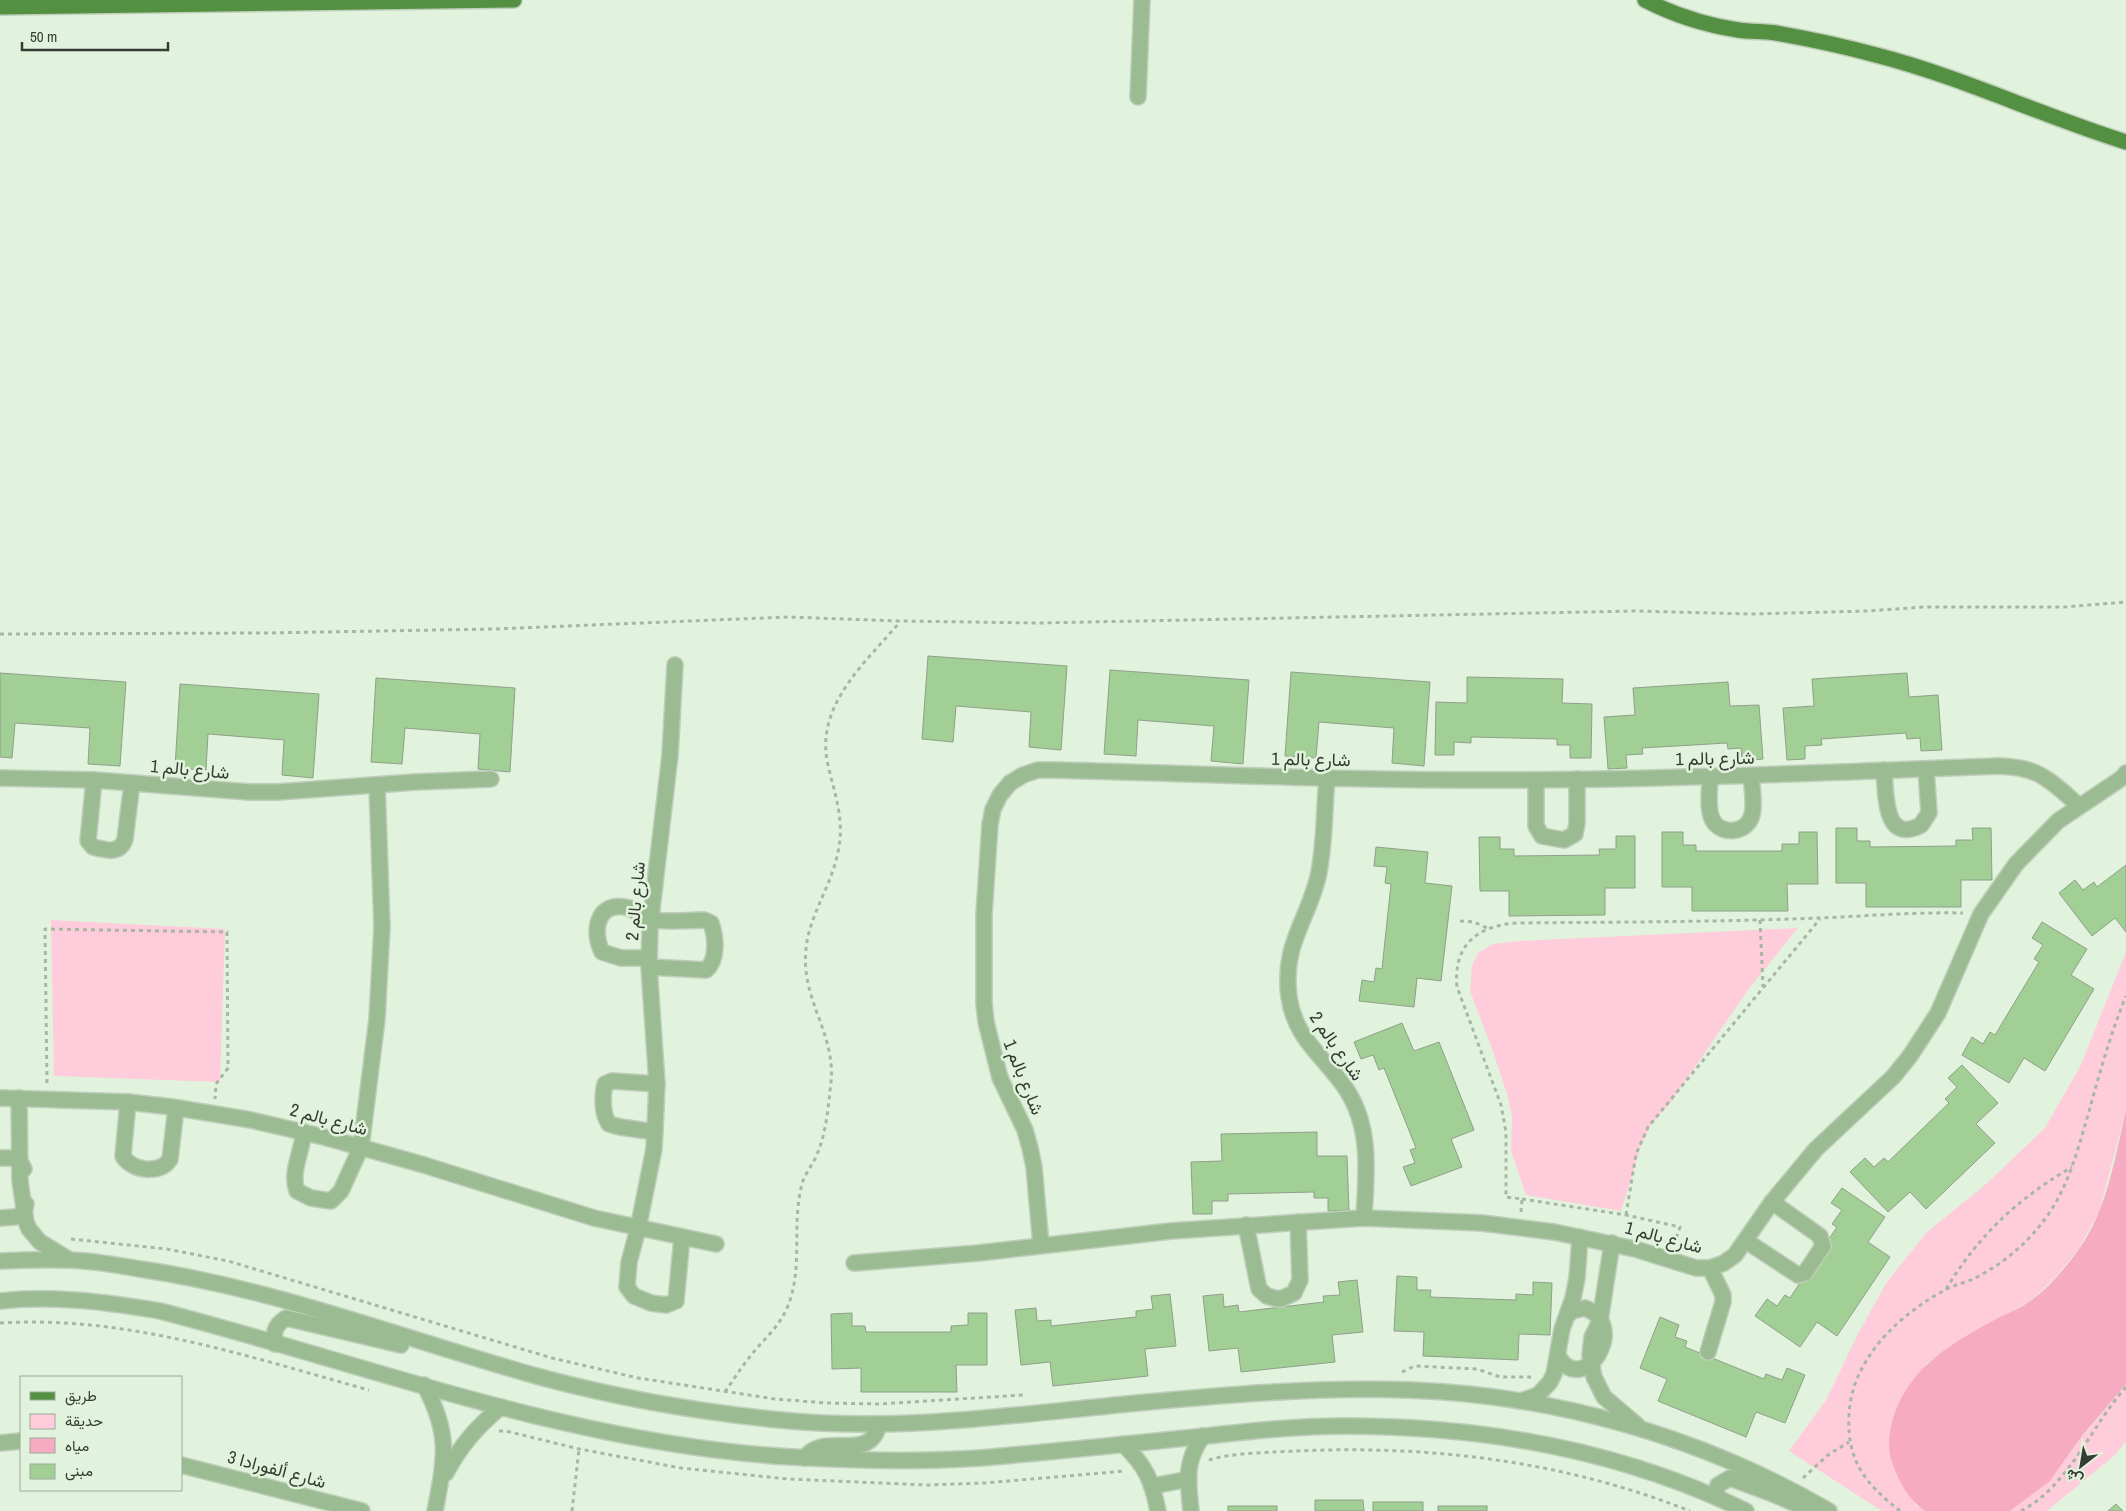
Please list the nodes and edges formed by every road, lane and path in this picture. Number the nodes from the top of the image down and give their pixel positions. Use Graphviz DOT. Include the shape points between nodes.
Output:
graph roads {
  1 [pos="105,0"];
  2 [pos="514,0"];
  3 [pos="1142,0"];
  4 [pos="1645,0"];
  5 [pos="120,6"];
  6 [pos="0,7"];
  7 [pos="1138,97"];
  8 [pos="2126,142"];
  9 [pos="2126,602"];
  10 [pos="900,621"];
  11 [pos="0,634"];
  12 [pos="675,665"];
  13 [pos="1926,768"];
  14 [pos="1884,770"];
  15 [pos="2126,773"];
  16 [pos="1751,776"];
  17 [pos="1710,777"];
  18 [pos="0,778"];
  19 [pos="1326,778"];
  20 [pos="491,779"];
  21 [pos="1577,779"];
  22 [pos="94,780"];
  23 [pos="1536,780"];
  24 [pos="132,783"];
  25 [pos="377,784"];
  26 [pos="2078,806"];
  27 [pos="1981,914"];
  28 [pos="1821,918"];
  29 [pos="651,920"];
  30 [pos="1760,920"];
  31 [pos="1460,921"];
  32 [pos="1487,928"];
  33 [pos="649,962"];
  34 [pos="1763,987"];
  35 [pos="2126,996"];
  36 [pos="657,1084"];
  37 [pos="0,1098"];
  38 [pos="19,1098"];
  39 [pos="47,1098"];
  40 [pos="128,1102"];
  41 [pos="176,1108"];
  42 [pos="214,1113"];
  43 [pos="304,1132"];
  44 [pos="655,1132"];
  45 [pos="361,1147"];
  46 [pos="0,1158"];
  47 [pos="20,1161"];
  48 [pos="2073,1166"];
  49 [pos="1522,1198"];
  50 [pos="1772,1202"];
  51 [pos="24,1213"];
  52 [pos="1626,1215"];
  53 [pos="0,1218"];
  54 [pos="1364,1218"];
  55 [pos="1298,1222"];
  56 [pos="1246,1225"];
  57 [pos="638,1228"];
  58 [pos="1520,1228"];
  59 [pos="1580,1237"];
  60 [pos="682,1238"];
  61 [pos="66,1239"];
  62 [pos="1746,1241"];
  63 [pos="1612,1243"];
  64 [pos="716,1244"];
  65 [pos="1041,1245"];
  66 [pos="70,1260"];
  67 [pos="0,1262"];
  68 [pos="854,1263"];
  69 [pos="1682,1265"];
  70 [pos="1710,1268"];
  71 [pos="1945,1290"];
  72 [pos="0,1301"];
  73 [pos="1567,1316"];
  74 [pos="1600,1321"];
  75 [pos="0,1323"];
  76 [pos="276,1344"];
  77 [pos="1708,1352"];
  78 [pos="1558,1356"];
  79 [pos="476,1358"];
  80 [pos="1592,1364"];
  81 [pos="1554,1374"];
  82 [pos="1396,1375"];
  83 [pos="424,1385"];
  84 [pos="2126,1387"];
  85 [pos="726,1391"];
  86 [pos="374,1392"];
  87 [pos="1029,1395"];
  88 [pos="1521,1401"];
  89 [pos="501,1407"];
  90 [pos="715,1412"];
  91 [pos="879,1424"];
  92 [pos="1642,1429"];
  93 [pos="1202,1436"];
  94 [pos="444,1437"];
  95 [pos="20,1441"];
  96 [pos="464,1442"];
  97 [pos="1849,1442"];
  98 [pos="0,1443"];
  99 [pos="1124,1444"];
  100 [pos="579,1449"];
  101 [pos="805,1458"];
  102 [pos="182,1465"];
  103 [pos="1189,1474"];
  104 [pos="441,1480"];
  105 [pos="1153,1486"];
  106 [pos="1793,1490"];
  107 [pos="1715,1496"];
  108 [pos="362,1511"];
  109 [pos="435,1511"];
  110 [pos="572,1511"];
  111 [pos="1158,1511"];
  112 [pos="1191,1511"];
  113 [pos="1690,1511"];
  114 [pos="1746,1511"];
  115 [pos="1812,1511"];
  116 [pos="1829,1511"];
  117 [pos="1900,1511"];
  118 [pos="2021,1511"];
  1 -- 5 [label="main road"];
  2 -- 5 [label="main road"];
  3 -- 7 [label="street"];
  4 -- 8 [label="main road" via="1710,24 1826,43 1928,70"];
  5 -- 6 [label="main road"];
  9 -- 10 [label="path" via="2064,607 1924,607 1770,614 1635,611 1192,621"];
  10 -- 11 [label="path" via="788,617 484,630"];
  10 -- 85 [label="path" via="846,686 831,715 826,748 839,803 839,849 834,872 811,923 805,955 809,988 828,1044 832,1080 821,1144 804,1176 800,1192 792,1293 780,1322"];
  12 -- 29 [label="street, شارع بالم 2" via="670,755"];
  13 -- 14 [label="street, شارع بالم 1"];
  13 -- 14 [label="street" via="1929,813 1921,825 1907,829 1900,828 1889,817"];
  13 -- 26 [label="street, شارع بالم 1" via="2028,768 2054,783"];
  14 -- 16 [label="street, شارع بالم 1"];
  15 -- 26 [label="street, شارع بالم 1"];
  16 -- 17 [label="street, شارع بالم 1"];
  16 -- 17 [label="street" via="1752,815 1742,829 1733,831 1724,830 1712,818"];
  17 -- 21 [label="street, شارع بالم 1"];
  18 -- 22 [label="street, شارع بالم 1"];
  19 -- 23 [label="street, شارع بالم 1"];
  19 -- 54 [label="street, شارع بالم 2" via="1318,874 1308,908 1293,941 1287,979 1294,1017 1302,1034 1348,1093 1362,1124 1367,1158"];
  19 -- 65 [label="street, شارع بالم 1" via="1038,770 1010,783 1000,795 990,824 984,914 984,1003 1000,1078 1030,1148"];
  20 -- 25 [label="street, شارع بالم 1"];
  21 -- 23 [label="street, شارع بالم 1"];
  21 -- 23 [label="street" via="1575,834 1564,840 1542,836 1536,826"];
  22 -- 24 [label="street, شارع بالم 1"];
  22 -- 24 [label="street" via="88,841 93,847 113,851 122,847 125,840"];
  24 -- 25 [label="street, شارع بالم 1" via="249,792"];
  25 -- 45 [label="street" via="382,881 380,973"];
  26 -- 27 [label="street, شارع بالم 1" via="2058,821 2016,864"];
  27 -- 28 [label="path" via="1901,913"];
  27 -- 50 [label="street, شارع بالم 1" via="1950,990 1910,1056 1893,1077 1816,1148"];
  28 -- 30 [label="path"];
  28 -- 34 [label="path"];
  29 -- 33 [label="street, شارع بالم 2"];
  29 -- 33 [label="street" via="629,908 607,909 598,919 596,941 602,952"];
  29 -- 33 [label="street" via="704,920 711,923 714,929 714,960 706,970"];
  30 -- 32 [label="path" via="1516,923"];
  30 -- 34 [label="path"];
  31 -- 32 [label="path" via="1474,922"];
  32 -- 49 [label="path" via="1475,935 1462,952 1456,973 1457,987 1501,1105 1506,1132 1506,1198"];
  33 -- 36 [label="street, شارع بالم 2"];
  34 -- 52 [label="path" via="1648,1127 1636,1154"];
  35 -- 48 [label="path"];
  36 -- 44 [label="street, شارع بالم 2"];
  36 -- 44 [label="street" via="612,1081 605,1084 604,1090 604,1116 609,1124"];
  37 -- 38 [label="street, شارع بالم 2"];
  38 -- 39 [label="street, شارع بالم 2"];
  38 -- 47 [label="street"];
  39 -- 40 [label="street, شارع بالم 2"];
  39 -- 42 [label="path" via="45,929 227,932 228,1068 216,1084"];
  40 -- 41 [label="street, شارع بالم 2"];
  40 -- 41 [label="street" via="123,1156 130,1165 142,1168 160,1168 170,1159"];
  41 -- 42 [label="street, شارع بالم 2"];
  42 -- 43 [label="street, شارع بالم 2"];
  43 -- 45 [label="street, شارع بالم 2"];
  43 -- 45 [label="street" via="293,1181 297,1191 311,1198 331,1201 341,1191"];
  44 -- 57 [label="street, شارع بالم 2"];
  45 -- 57 [label="street, شارع بالم 2" via="594,1218"];
  46 -- 47 [label="street"];
  47 -- 51 [label="street"];
  48 -- 71 [label="path" via="2047,1181 2000,1219 1961,1264"];
  48 -- 71 [label="path" via="2061,1194 2024,1243 2000,1263"];
  49 -- 52 [label="path"];
  49 -- 58 [label="path"];
  50 -- 62 [label="street, شارع بالم 1"];
  50 -- 62 [label="street" via="1820,1236 1824,1246 1805,1274 1798,1275"];
  51 -- 53 [label="street"];
  51 -- 66 [label="street" via="34,1236"];
  52 -- 69 [label="path" via="1680,1227 1673,1248 1686,1252"];
  54 -- 55 [label="street, شارع بالم 1"];
  54 -- 58 [label="street, شارع بالم 1"];
  55 -- 56 [label="street, شارع بالم 1"];
  55 -- 56 [label="street" via="1300,1280 1294,1293 1282,1298 1267,1296 1258,1288"];
  56 -- 65 [label="street, شارع بالم 1"];
  57 -- 60 [label="street, شارع بالم 2"];
  57 -- 60 [label="street" via="629,1262 627,1287 634,1296 651,1303 666,1305 676,1301"];
  58 -- 59 [label="street, شارع بالم 1"];
  59 -- 63 [label="street, شارع بالم 1"];
  59 -- 73 [label="street" via="1576,1278"];
  60 -- 64 [label="street, شارع بالم 2"];
  61 -- 85 [label="path" via="208,1256 552,1358 638,1378"];
  62 -- 70 [label="street, شارع بالم 1" via="1735,1255"];
  63 -- 69 [label="street, شارع بالم 1"];
  63 -- 74 [label="street"];
  65 -- 68 [label="street, شارع بالم 1"];
  66 -- 67 [label="street"];
  66 -- 79 [label="street" via="173,1274 231,1286"];
  69 -- 70 [label="street, شارع بالم 1"];
  70 -- 77 [label="street" via="1723,1302"];
  71 -- 97 [label="path" via="1896,1324 1860,1371 1849,1407"];
  72 -- 76 [label="street" via="62,1299 111,1303 160,1311"];
  73 -- 74 [label="street" via="1572,1311 1585,1308"];
  73 -- 78 [label="street"];
  74 -- 80 [label="street" via="1590,1346"];
  75 -- 86 [label="path" via="60,1322 141,1332 223,1350"];
  76 -- 79 [label="street" via="275,1329 279,1322 293,1318 403,1346"];
  76 -- 83 [label="street"];
  78 -- 80 [label="street" via="1573,1368"];
  78 -- 81 [label="street"];
  79 -- 90 [label="street" via="606,1394"];
  80 -- 92 [label="street" via="1597,1388"];
  81 -- 82 [label="path" via="1513,1378 1477,1369 1415,1366"];
  81 -- 88 [label="street" via="1538,1395"];
  83 -- 89 [label="street"];
  83 -- 94 [label="street" via="440,1419"];
  84 -- 118 [label="path" via="2055,1483"];
  85 -- 87 [label="path" via="775,1399 878,1404"];
  85 -- 90 [label="path"];
  88 -- 91 [label="street" via="1412,1390 1344,1389 1237,1395 995,1418"];
  88 -- 92 [label="street"];
  89 -- 96 [label="street"];
  89 -- 101 [label="street" via="681,1445"];
  90 -- 91 [label="street" via="781,1420"];
  91 -- 101 [label="street" via="874,1436 864,1444 822,1446"];
  92 -- 106 [label="street" via="1721,1457"];
  93 -- 99 [label="street"];
  93 -- 103 [label="street" via="1190,1458"];
  93 -- 107 [label="street" via="1278,1428 1342,1426 1470,1434 1536,1442 1626,1463"];
  94 -- 96 [label="street"];
  94 -- 104 [label="street" via="445,1459"];
  95 -- 98 [label="street"];
  96 -- 104 [label="street"];
  97 -- 106 [label="path" via="1808,1471"];
  97 -- 117 [label="path" via="1869,1484"];
  99 -- 101 [label="street" via="998,1457"];
  99 -- 105 [label="street" via="1142,1463"];
  100 -- 110 [label="path"];
  102 -- 108 [label="street, شارع ألفورادا 3"];
  103 -- 105 [label="street"];
  103 -- 112 [label="street"];
  103 -- 113 [label="path" via="1213,1459 1279,1452 1438,1452 1584,1476"];
  104 -- 109 [label="street"];
  105 -- 111 [label="street"];
  106 -- 116 [label="street"];
  107 -- 114 [label="street"];
  107 -- 115 [label="street" via="1718,1485 1730,1478"];
}
